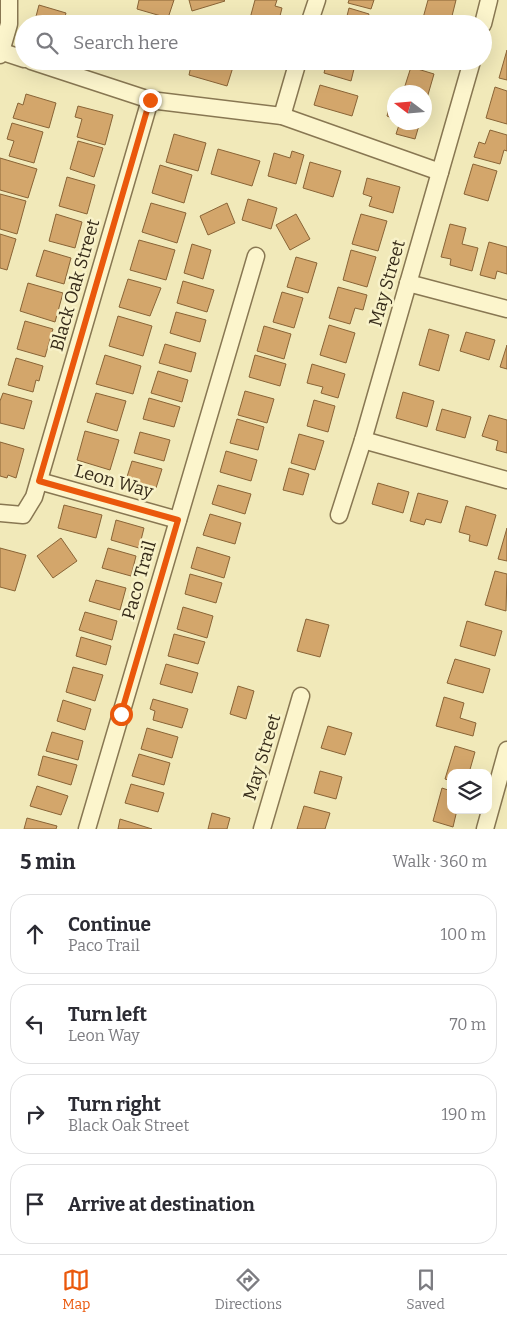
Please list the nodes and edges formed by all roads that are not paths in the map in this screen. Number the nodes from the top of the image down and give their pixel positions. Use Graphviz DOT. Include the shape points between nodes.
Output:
graph roads {
  1 [pos="9,0"];
  2 [pos="317,0"];
  3 [pos="489,3"];
  4 [pos="313,15"];
  5 [pos="485,15"];
  6 [pos="0,53"];
  7 [pos="15,57"];
  8 [pos="58,70"];
  9 [pos="295,70"];
  10 [pos="469,70"];
  11 [pos="150,100"];
  12 [pos="282,116"];
  13 [pos="440,172"];
  14 [pos="256,256"];
  15 [pos="408,283"];
  16 [pos="507,309"];
  17 [pos="363,440"];
  18 [pos="507,480"];
  19 [pos="39,481"];
  20 [pos="0,514"];
  21 [pos="339,515"];
  22 [pos="178,520"];
  23 [pos="301,696"];
  24 [pos="507,750"];
  25 [pos="502,785"];
  26 [pos="87,829"];
  27 [pos="262,829"];
  28 [pos="485,829"];
  1 -- 6 [label="street" via="9,24"];
  2 -- 4 [label="street"];
  3 -- 5 [label="street"];
  6 -- 7 [label="street"];
  8 -- 11 [label="street"];
  9 -- 12 [label="street"];
  10 -- 13 [label="street, May Street"];
  11 -- 12 [label="street"];
  11 -- 19 [label="street, Black Oak Street"];
  12 -- 13 [label="street"];
  13 -- 15 [label="street, May Street"];
  14 -- 22 [label="street, Paco Trail"];
  15 -- 16 [label="street"];
  15 -- 17 [label="street, May Street"];
  17 -- 18 [label="street"];
  17 -- 21 [label="street, May Street"];
  19 -- 20 [label="street, Black Oak Street" via="23,515"];
  19 -- 22 [label="street, Leon Way"];
  22 -- 26 [label="street, Paco Trail"];
  23 -- 27 [label="street, May Street"];
  24 -- 25 [label="street"];
  25 -- 28 [label="street"];
}
